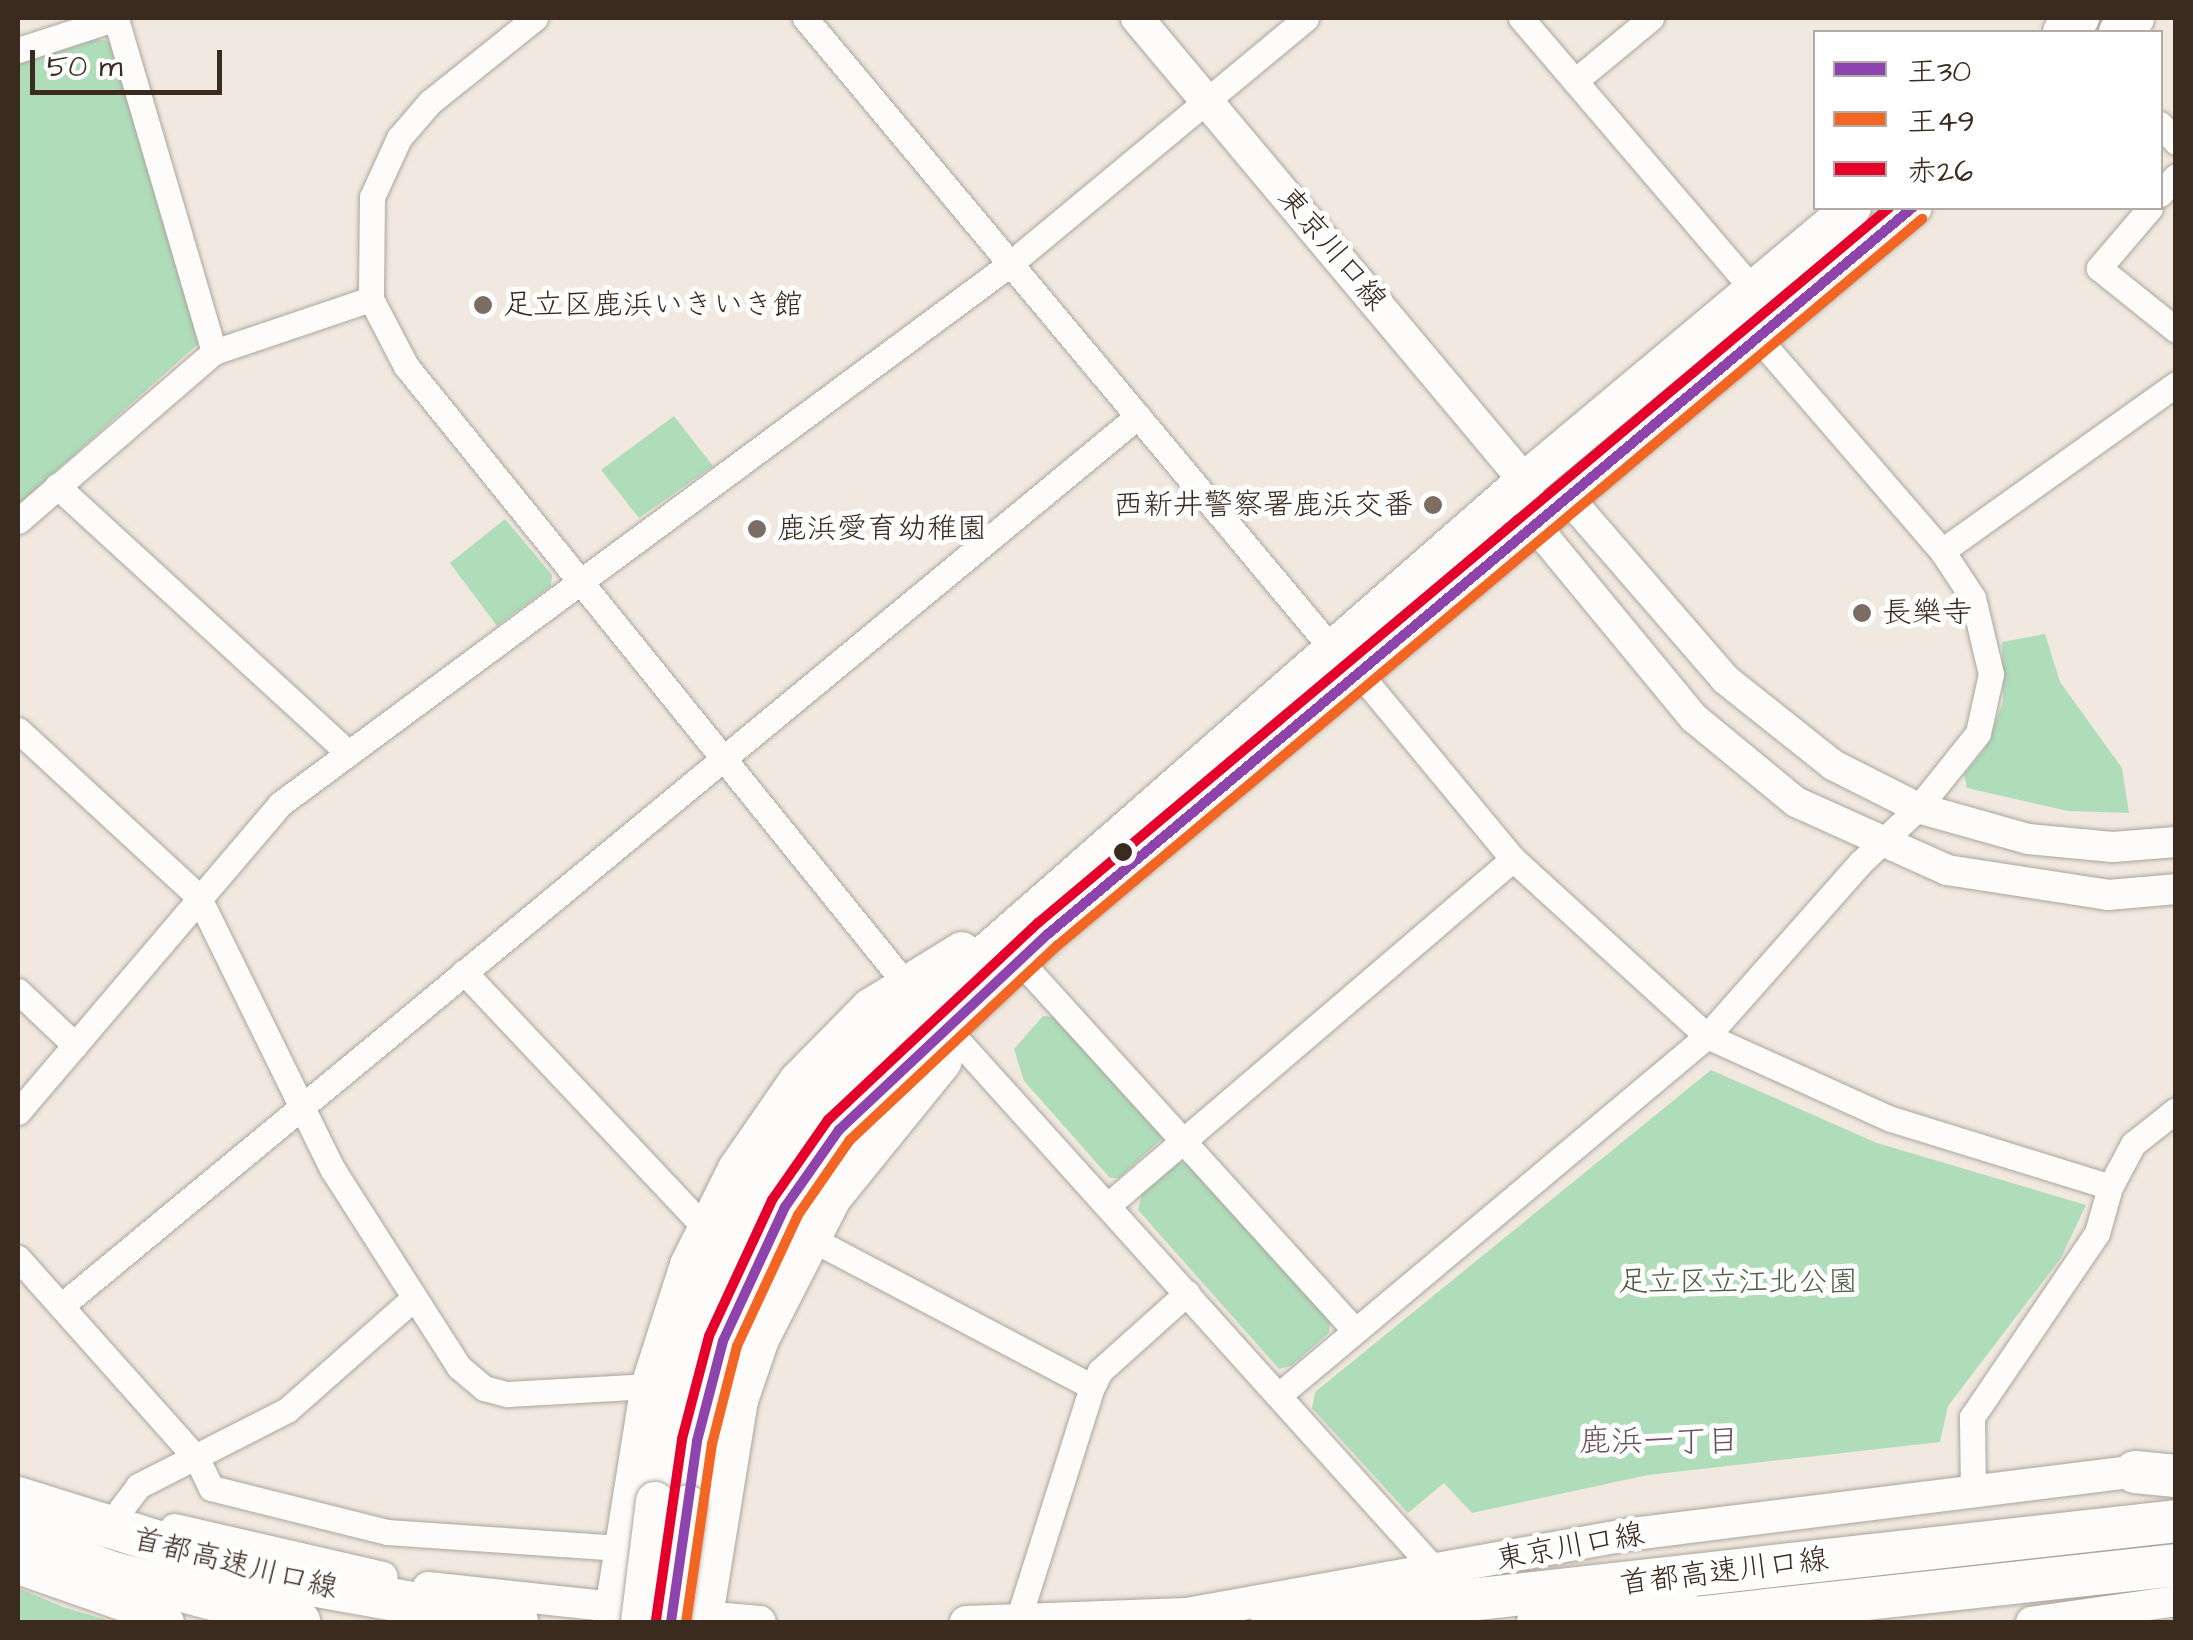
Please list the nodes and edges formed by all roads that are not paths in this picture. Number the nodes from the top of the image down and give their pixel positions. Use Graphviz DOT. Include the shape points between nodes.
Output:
graph roads {
  1 [pos="116,18"];
  2 [pos="805,18"];
  3 [pos="1136,18"];
  4 [pos="1306,18"];
  5 [pos="1521,18"];
  6 [pos="1651,18"];
  7 [pos="522,21"];
  8 [pos="18,50"];
  9 [pos="1575,81"];
  10 [pos="1208,101"];
  11 [pos="1850,210"];
  12 [pos="1910,210"];
  13 [pos="2148,210"];
  14 [pos="1010,264"];
  15 [pos="1754,291"];
  16 [pos="370,299"];
  17 [pos="2176,330"];
  18 [pos="1757,337"];
  19 [pos="214,352"];
  20 [pos="2176,384"];
  21 [pos="1138,416"];
  22 [pos="1526,481"];
  23 [pos="57,486"];
  24 [pos="1565,494"];
  25 [pos="18,521"];
  26 [pos="1532,523"];
  27 [pos="1942,551"];
  28 [pos="582,578"];
  29 [pos="1346,661"];
  30 [pos="18,730"];
  31 [pos="345,750"];
  32 [pos="722,758"];
  33 [pos="1918,808"];
  34 [pos="2176,842"];
  35 [pos="1880,844"];
  36 [pos="1513,859"];
  37 [pos="2176,889"];
  38 [pos="198,896"];
  39 [pos="1030,914"];
  40 [pos="1010,969"];
  41 [pos="464,972"];
  42 [pos="905,983"];
  43 [pos="18,991"];
  44 [pos="1707,1036"];
  45 [pos="961,1044"];
  46 [pos="75,1045"];
  47 [pos="302,1104"];
  48 [pos="2176,1110"];
  49 [pos="18,1112"];
  50 [pos="1182,1142"];
  51 [pos="2110,1187"];
  52 [pos="1107,1206"];
  53 [pos="706,1229"];
  54 [pos="808,1237"];
  55 [pos="18,1258"];
  56 [pos="1187,1292"];
  57 [pos="414,1298"];
  58 [pos="62,1306"];
  59 [pos="1354,1329"];
  60 [pos="650,1386"];
  61 [pos="1092,1387"];
  62 [pos="1279,1396"];
  63 [pos="197,1459"];
  64 [pos="2162,1472"];
  65 [pos="18,1482"];
  66 [pos="1973,1492"];
  67 [pos="18,1498"];
  68 [pos="672,1503"];
  69 [pos="115,1517"];
  70 [pos="2176,1521"];
  71 [pos="18,1524"];
  72 [pos="18,1537"];
  73 [pos="620,1548"];
  74 [pos="18,1550"];
  75 [pos="2176,1553"];
  76 [pos="2176,1565"];
  77 [pos="18,1569"];
  78 [pos="1436,1571"];
  79 [pos="2176,1579"];
  80 [pos="2176,1601"];
  81 [pos="622,1617"];
  82 [pos="1018,1620"];
  83 [pos="693,1621"];
  84 [pos="169,1622"];
  85 [pos="253,1622"];
  86 [pos="297,1622"];
  87 [pos="352,1622"];
  88 [pos="517,1622"];
  89 [pos="760,1622"];
  90 [pos="966,1622"];
  91 [pos="1272,1622"];
  92 [pos="1534,1622"];
  93 [pos="1658,1622"];
  94 [pos="1754,1622"];
  95 [pos="2031,1622"];
  1 -- 8 [label="street"];
  1 -- 19 [label="street"];
  2 -- 14 [label="street"];
  3 -- 10 [label="main road, 東京川口線"];
  4 -- 10 [label="street"];
  5 -- 9 [label="street"];
  6 -- 9 [label="street"];
  7 -- 16 [label="street" via="430,102 382,167 367,229"];
  9 -- 15 [label="street"];
  10 -- 14 [label="street"];
  10 -- 22 [label="main road, 東京川口線"];
  11 -- 15 [label="main road"];
  12 -- 18 [label="main road"];
  13 -- 17 [label="street" via="2099,268"];
  14 -- 21 [label="street"];
  14 -- 28 [label="street"];
  15 -- 22 [label="main road"];
  16 -- 19 [label="street"];
  16 -- 28 [label="street" via="406,366"];
  18 -- 24 [label="main road"];
  18 -- 27 [label="street"];
  19 -- 23 [label="street"];
  20 -- 27 [label="street"];
  21 -- 29 [label="street"];
  21 -- 32 [label="street"];
  22 -- 24 [label="main road"];
  22 -- 26 [label="main road"];
  22 -- 29 [label="main road"];
  23 -- 25 [label="street"];
  23 -- 31 [label="street"];
  24 -- 26 [label="main road"];
  24 -- 33 [label="street" via="1759,711 1833,765"];
  26 -- 29 [label="main road"];
  26 -- 35 [label="street" via="1719,744 1796,802"];
  27 -- 33 [label="street" via="1974,598 1991,674 1978,732"];
  28 -- 31 [label="street"];
  28 -- 32 [label="street"];
  29 -- 36 [label="street"];
  29 -- 39 [label="main road"];
  29 -- 40 [label="main road"];
  30 -- 38 [label="street"];
  31 -- 38 [label="street" via="280,804"];
  32 -- 41 [label="street"];
  32 -- 42 [label="street"];
  33 -- 34 [label="street" via="2068,844"];
  33 -- 35 [label="street"];
  35 -- 37 [label="street" via="1947,870 2043,888 2108,894"];
  35 -- 44 [label="street"];
  36 -- 44 [label="street"];
  36 -- 50 [label="street"];
  38 -- 46 [label="street"];
  38 -- 47 [label="street"];
  39 -- 42 [label="main road"];
  39 -- 68 [label="main road" via="862,1062 783,1155 694,1332"];
  40 -- 45 [label="main road"];
  40 -- 50 [label="street"];
  40 -- 68 [label="main road" via="839,1130 785,1207 722,1341"];
  41 -- 47 [label="street"];
  41 -- 53 [label="street"];
  42 -- 53 [label="main road" via="870,1008 787,1094"];
  43 -- 46 [label="street"];
  44 -- 51 [label="street" via="1890,1119"];
  44 -- 59 [label="street"];
  45 -- 52 [label="street"];
  45 -- 54 [label="main road" via="864,1151"];
  46 -- 49 [label="street"];
  47 -- 57 [label="street" via="333,1170"];
  47 -- 58 [label="street"];
  48 -- 51 [label="street" via="2133,1144"];
  50 -- 52 [label="street"];
  50 -- 59 [label="street"];
  51 -- 66 [label="street" via="2097,1233 1972,1417"];
  52 -- 56 [label="street"];
  53 -- 60 [label="main road"];
  54 -- 61 [label="street"];
  54 -- 83 [label="main road" via="739,1400"];
  55 -- 58 [label="street"];
  56 -- 61 [label="street" via="1100,1371"];
  56 -- 62 [label="street"];
  57 -- 60 [label="street" via="459,1367 484,1388 507,1394"];
  57 -- 63 [label="street" via="287,1410"];
  58 -- 63 [label="street"];
  59 -- 62 [label="street"];
  60 -- 73 [label="main road"];
  61 -- 82 [label="street"];
  62 -- 78 [label="street"];
  63 -- 69 [label="street" via="138,1486"];
  63 -- 73 [label="street" via="211,1488 334,1523"];
  64 -- 66 [label="main road, 東京川口線"];
  65 -- 69 [label="street"];
  66 -- 78 [label="main road, 東京川口線" via="1633,1534"];
  67 -- 88 [label="highway, 首都高速川口線" via="273,1578"];
  68 -- 81 [label="main road, bridge"];
  68 -- 83 [label="main road, bridge"];
  69 -- 81 [label="street" via="428,1587"];
  70 -- 91 [label="highway, 首都高速川口線"];
  71 -- 87 [label="highway" via="204,1588"];
  72 -- 86 [label="highway" via="110,1572"];
  73 -- 81 [label="main road"];
  74 -- 85 [label="highway, 首都高速川口線"];
  75 -- 92 [label="main road"];
  76 -- 93 [label="highway"];
  77 -- 84 [label="street"];
  78 -- 82 [label="main road, 東京川口線" via="1187,1614"];
  79 -- 94 [label="highway, 首都高速川口線"];
  80 -- 95 [label="street"];
  81 -- 83 [label="main road"];
  82 -- 90 [label="main road, 東京川口線"];
  83 -- 89 [label="main road"];
}
